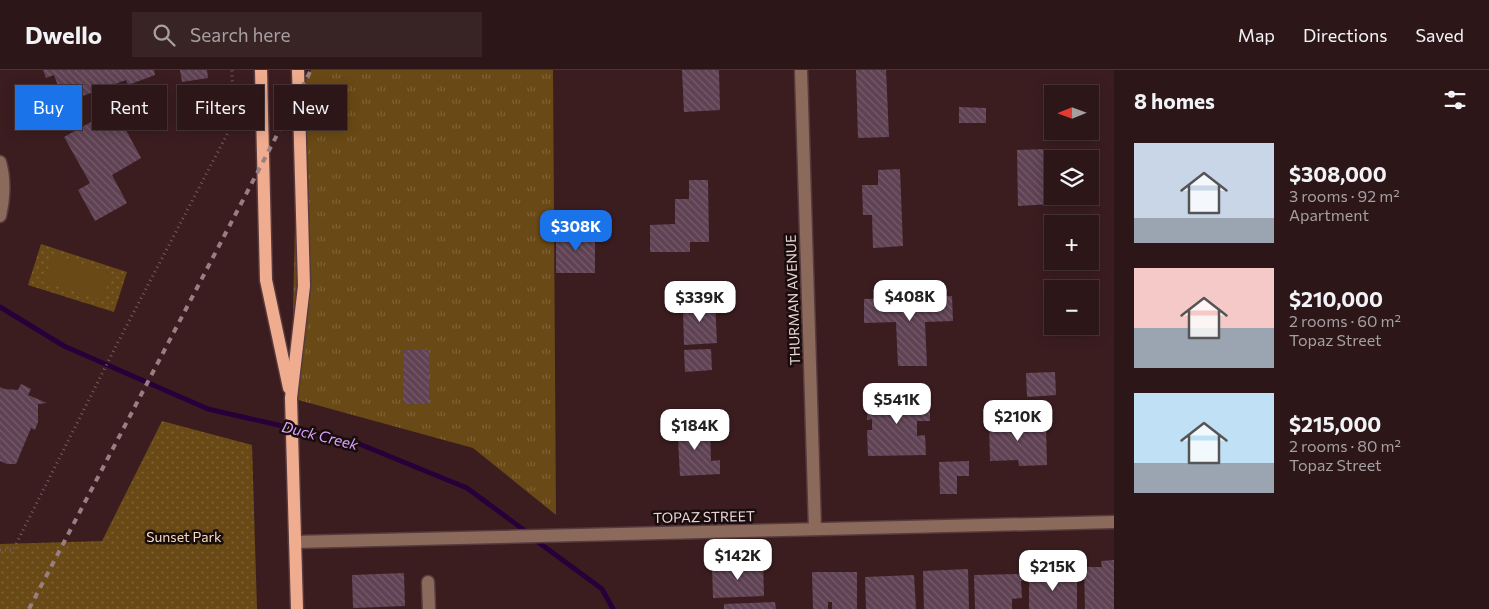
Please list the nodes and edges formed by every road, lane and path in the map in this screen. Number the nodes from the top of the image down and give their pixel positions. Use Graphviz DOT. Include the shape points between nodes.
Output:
graph roads {
  1 [pos="232,70"];
  2 [pos="262,70"];
  3 [pos="298,70"];
  4 [pos="801,70"];
  5 [pos="0,162"];
  6 [pos="0,216"];
  7 [pos="291,398"];
  8 [pos="1114,522"];
  9 [pos="815,530"];
  10 [pos="295,542"];
  11 [pos="0,550"];
  12 [pos="428,582"];
  13 [pos="297,609"];
  14 [pos="429,609"];
  1 -- 11 [label="path" via="233,123 14,550"];
  2 -- 7 [label="main road" via="266,280"];
  3 -- 7 [label="main road" via="304,286"];
  4 -- 9 [label="street, THURMAN AVENUE"];
  5 -- 6 [label="street" via="4,201"];
  7 -- 10 [label="main road"];
  8 -- 9 [label="street, TOPAZ STREET"];
  9 -- 10 [label="street, TOPAZ STREET"];
  10 -- 13 [label="main road"];
  12 -- 14 [label="street"];
}
